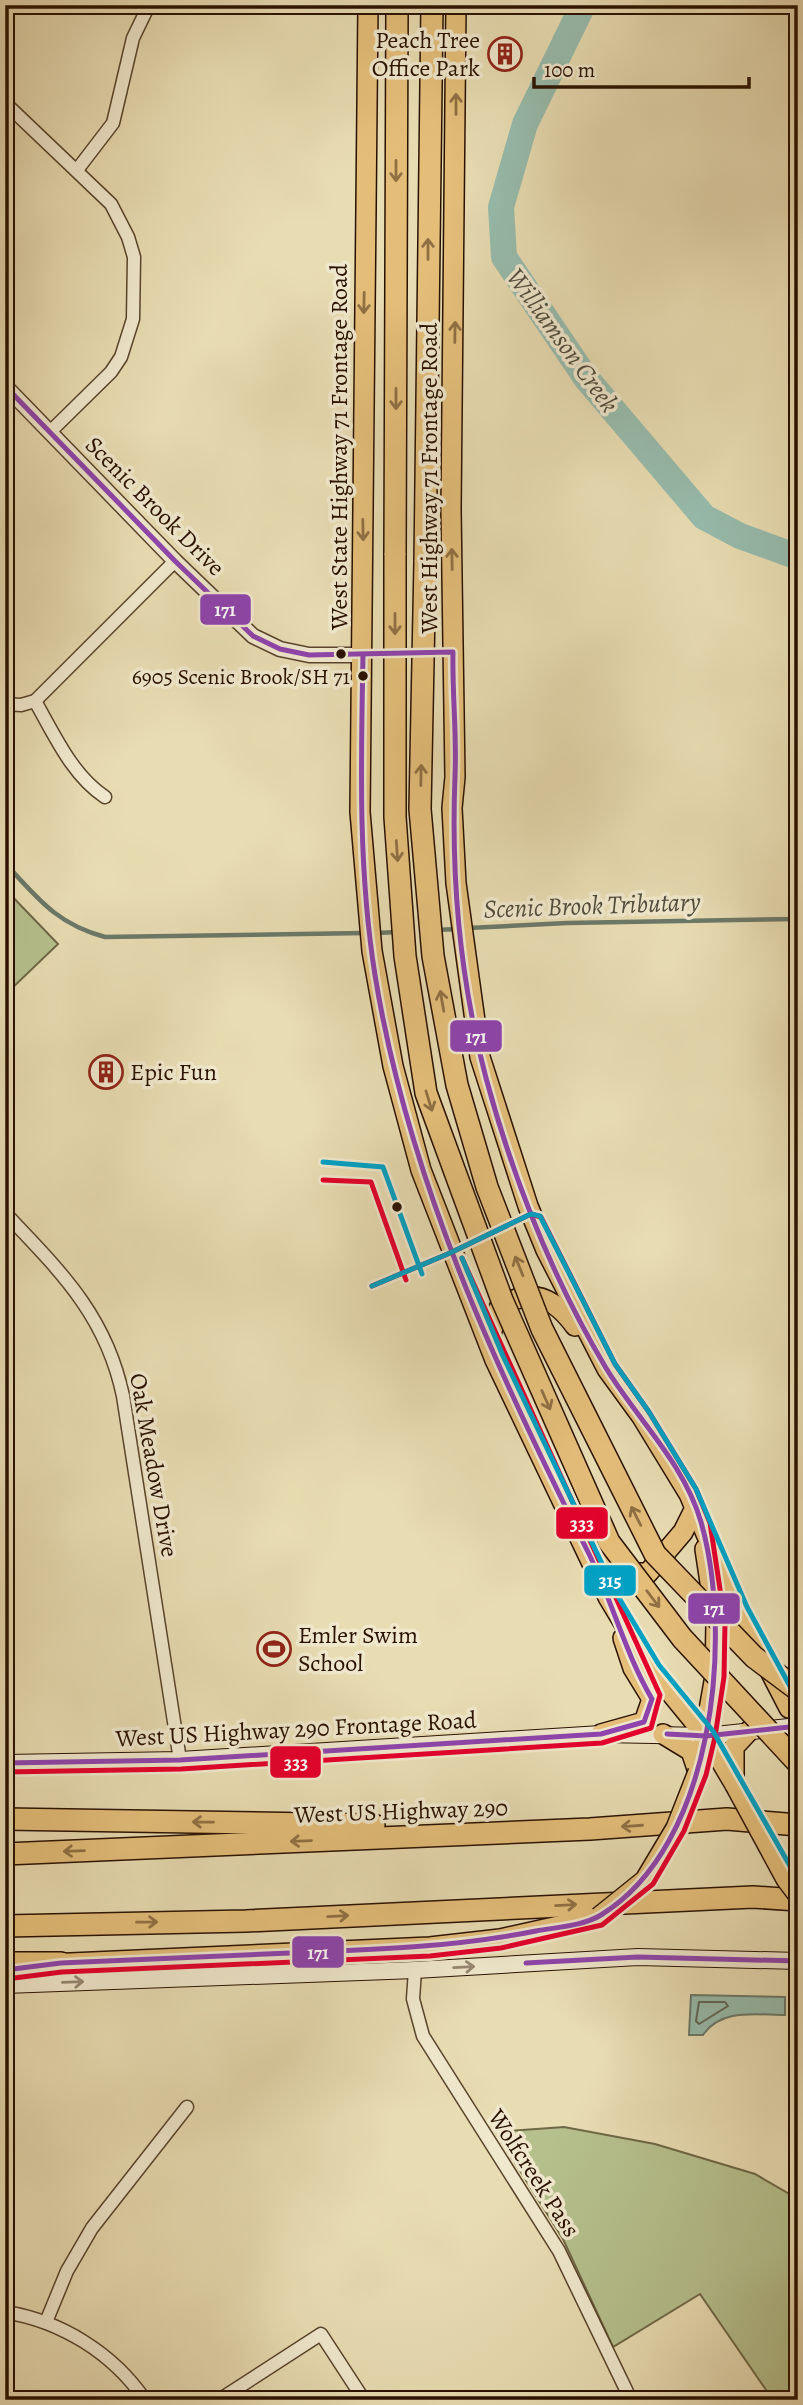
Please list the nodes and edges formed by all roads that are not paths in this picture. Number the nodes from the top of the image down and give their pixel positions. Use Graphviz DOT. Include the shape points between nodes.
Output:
graph roads {
  1 [pos="149,5"];
  2 [pos="368,5"];
  3 [pos="397,5"];
  4 [pos="432,5"];
  5 [pos="456,5"];
  6 [pos="5,103"];
  7 [pos="77,170"];
  8 [pos="5,386"];
  9 [pos="50,432"];
  10 [pos="175,561"];
  11 [pos="363,655"];
  12 [pos="35,701"];
  13 [pos="5,704"];
  14 [pos="106,797"];
  15 [pos="5,1213"];
  16 [pos="531,1295"];
  17 [pos="495,1360"];
  18 [pos="607,1369"];
  19 [pos="698,1516"];
  20 [pos="579,1535"];
  21 [pos="608,1597"];
  22 [pos="798,1690"];
  23 [pos="798,1710"];
  24 [pos="798,1726"];
  25 [pos="749,1731"];
  26 [pos="601,1734"];
  27 [pos="663,1734"];
  28 [pos="706,1736"];
  29 [pos="180,1760"];
  30 [pos="5,1763"];
  31 [pos="798,1763"];
  32 [pos="698,1772"];
  33 [pos="735,1785"];
  34 [pos="5,1819"];
  35 [pos="798,1825"];
  36 [pos="590,1829"];
  37 [pos="5,1854"];
  38 [pos="798,1897"];
  39 [pos="5,1926"];
  40 [pos="798,1961"];
  41 [pos="5,1963"];
  42 [pos="61,1963"];
  43 [pos="5,1970"];
  44 [pos="415,1970"];
  45 [pos="5,1985"];
  46 [pos="187,2107"];
  47 [pos="5,2312"];
  48 [pos="46,2322"];
  49 [pos="145,2400"];
  50 [pos="219,2400"];
  51 [pos="364,2400"];
  52 [pos="631,2400"];
  1 -- 7 [label="street" via="133,38 113,123"];
  2 -- 11 [label="main road, West State Highway 71 Frontage Road, one-way"];
  3 -- 31 [label="highway, one-way, bridge" via="395,817 405,956 426,1093 502,1300 609,1542 682,1638"];
  16 -- 4 [label="highway, one-way, bridge" via="487,1186 457,1085 433,956 420,810"];
  18 -- 5 [label="main road, West Highway 71 Frontage Road, one-way" via="546,1250 496,1115 480,1056 463,946 452,808"];
  6 -- 7 [label="street"];
  7 -- 9 [label="street" via="111,204 128,237 134,257 134,319 129,340 111,372"];
  8 -- 9 [label="street, Scenic Brook Drive"];
  9 -- 10 [label="street, Scenic Brook Drive"];
  10 -- 11 [label="street, Scenic Brook Drive" via="253,636 280,649 309,655"];
  10 -- 12 [label="street"];
  11 -- 17 [label="main road, West State Highway 71 Frontage Road" via="360,812 372,951 393,1066 421,1170"];
  12 -- 13 [label="street"];
  12 -- 14 [label="street" via="76,771"];
  15 -- 29 [label="street, Oak Meadow Drive" via="79,1294 112,1355 123,1396"];
  16 -- 17 [label="main road" via="516,1297 499,1308 491,1334"];
  16 -- 18 [label="main road" via="562,1308"];
  22 -- 16 [label="highway, one-way, bridge" via="754,1657 655,1554 542,1329"];
  17 -- 20 [label="main road, West State Highway 71 Frontage Road"];
  18 -- 19 [label="main road, West Highway 71 Frontage Road" via="642,1417"];
  19 -- 20 [label="main road" via="648,1573 624,1573"];
  19 -- 23 [label="main road, West Highway 71 Frontage Road" via="739,1611 789,1708"];
  19 -- 28 [label="main road" via="716,1622 715,1675"];
  20 -- 21 [label="main road, West State Highway 71 Frontage Road"];
  21 -- 26 [label="main road" via="633,1668 652,1699 644,1722"];
  21 -- 28 [label="main road, West State Highway 71 Frontage Road" via="652,1670"];
  24 -- 25 [label="main road, West US Highway 290 Frontage Road"];
  25 -- 28 [label="main road, West US Highway 290 Frontage Road"];
  25 -- 33 [label="main road" via="734,1747"];
  26 -- 27 [label="main road, West US Highway 290 Frontage Road"];
  26 -- 29 [label="main road, West US Highway 290 Frontage Road"];
  27 -- 28 [label="main road, West US Highway 290 Frontage Road"];
  27 -- 32 [label="main road" via="691,1751"];
  28 -- 32 [label="main road"];
  28 -- 33 [label="main road, West State Highway 71 Frontage Road"];
  29 -- 30 [label="main road, West US Highway 290 Frontage Road"];
  32 -- 42 [label="main road, bridge" via="676,1828 645,1880 599,1917 500,1939 430,1947"];
  33 -- 38 [label="main road, West State Highway 71 Frontage Road, bridge"];
  36 -- 34 [label="highway, one-way"];
  35 -- 36 [label="highway, West US Highway 290, one-way" via="727,1819"];
  36 -- 37 [label="highway, West US Highway 290, one-way"];
  39 -- 38 [label="highway, one-way" via="246,1921"];
  44 -- 40 [label="main road, one-way" via="638,1957"];
  41 -- 42 [label="highway"];
  42 -- 43 [label="main road"];
  45 -- 44 [label="main road, one-way"];
  44 -- 52 [label="street, Wolfcreek Pass" via="413,1999 423,2036 559,2251"];
  46 -- 48 [label="street" via="92,2228 67,2271"];
  47 -- 48 [label="street"];
  48 -- 49 [label="street" via="104,2356"];
  50 -- 51 [label="street" via="321,2334"];
}
